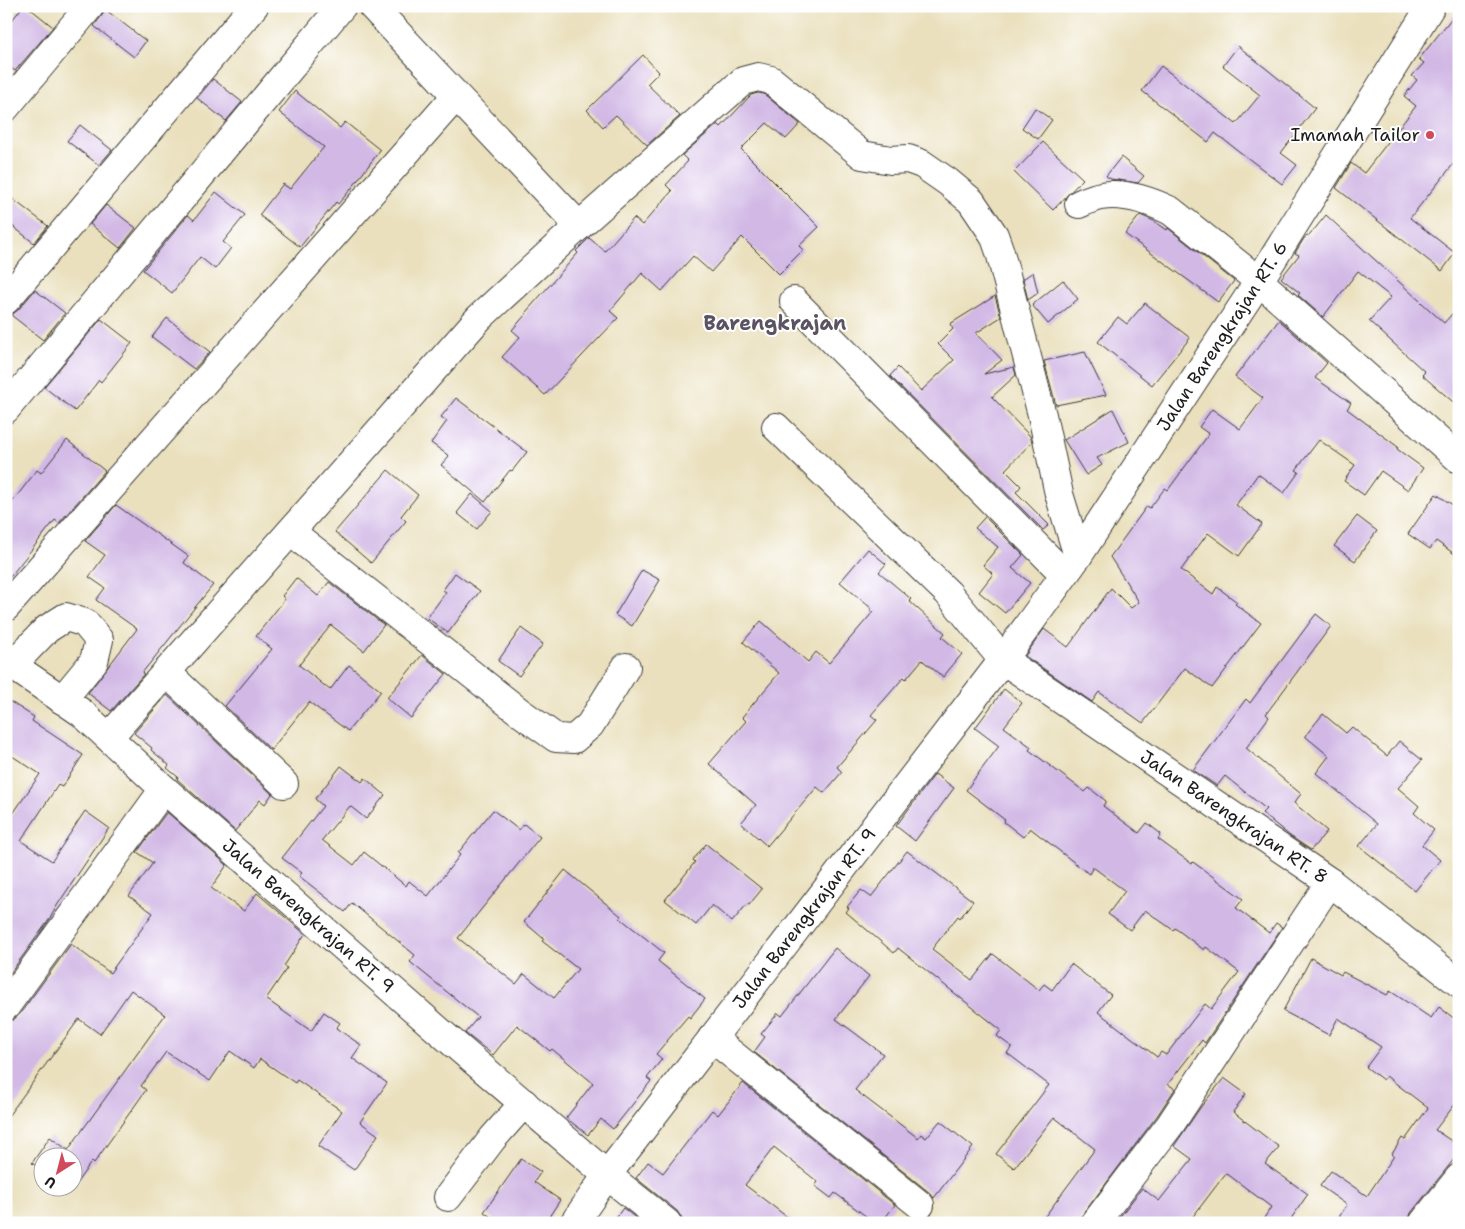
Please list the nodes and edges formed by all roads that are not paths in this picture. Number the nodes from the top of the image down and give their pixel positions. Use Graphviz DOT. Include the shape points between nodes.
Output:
graph roads {
  1 [pos="90,6"];
  2 [pos="254,6"];
  3 [pos="342,6"];
  4 [pos="372,6"];
  5 [pos="1431,6"];
  6 [pos="456,96"];
  7 [pos="6,107"];
  8 [pos="1079,204"];
  9 [pos="579,226"];
  10 [pos="1259,281"];
  11 [pos="6,300"];
  12 [pos="794,301"];
  13 [pos="6,409"];
  14 [pos="776,427"];
  15 [pos="1458,457"];
  16 [pos="291,532"];
  17 [pos="1071,565"];
  18 [pos="6,607"];
  19 [pos="1003,660"];
  20 [pos="9,663"];
  21 [pos="626,666"];
  22 [pos="166,672"];
  23 [pos="62,700"];
  24 [pos="109,737"];
  25 [pos="284,784"];
  26 [pos="164,789"];
  27 [pos="1330,882"];
  28 [pos="1459,984"];
  29 [pos="6,1006"];
  30 [pos="712,1038"];
  31 [pos="524,1103"];
  32 [pos="607,1175"];
  33 [pos="1459,1178"];
  34 [pos="448,1197"];
  35 [pos="920,1205"];
  36 [pos="1440,1216"];
  37 [pos="574,1223"];
  38 [pos="667,1223"];
  39 [pos="1095,1223"];
  1 -- 7 [label="street"];
  2 -- 11 [label="street"];
  3 -- 13 [label="street"];
  4 -- 6 [label="street"];
  5 -- 10 [label="street, Jalan Barengkrajan RT. 6"];
  6 -- 9 [label="street"];
  6 -- 18 [label="street"];
  8 -- 10 [label="street" via="1099,196 1118,194 1158,204"];
  9 -- 16 [label="street" via="479,318"];
  9 -- 17 [label="street" via="743,81 758,77 771,80 862,155 908,159 922,164 972,201 994,234 1042,415"];
  10 -- 15 [label="street"];
  10 -- 17 [label="street, Jalan Barengkrajan RT. 6"];
  12 -- 17 [label="street"];
  14 -- 19 [label="street, Jalan Barengkrajan RT. 8" via="948,593"];
  16 -- 21 [label="street" via="556,738 574,739 590,726"];
  16 -- 22 [label="street"];
  17 -- 19 [label="street, Jalan Barengkrajan RT. 6"];
  19 -- 27 [label="street, Jalan Barengkrajan RT. 8"];
  19 -- 30 [label="street, Jalan Barengkrajan RT. 9"];
  20 -- 23 [label="street, Jalan Barengkrajan RT. 9"];
  20 -- 23 [label="street" via="47,629 66,617 85,623 99,640 94,661"];
  22 -- 24 [label="street"];
  22 -- 25 [label="street"];
  23 -- 24 [label="street, Jalan Barengkrajan RT. 9"];
  24 -- 26 [label="street, Jalan Barengkrajan RT. 9"];
  26 -- 29 [label="street"];
  26 -- 31 [label="street, Jalan Barengkrajan RT. 9"];
  27 -- 28 [label="street, Jalan Barengkrajan RT. 8"];
  27 -- 39 [label="street" via="1170,1125"];
  30 -- 32 [label="street, Jalan Barengkrajan RT. 9"];
  30 -- 35 [label="street"];
  31 -- 32 [label="street, Jalan Barengkrajan RT. 9"];
  31 -- 34 [label="street"];
  32 -- 37 [label="street, Jalan Barengkrajan RT. 9"];
  32 -- 38 [label="street, Jalan Barengkrajan RT. 9"];
  33 -- 36 [label="street"];
}
